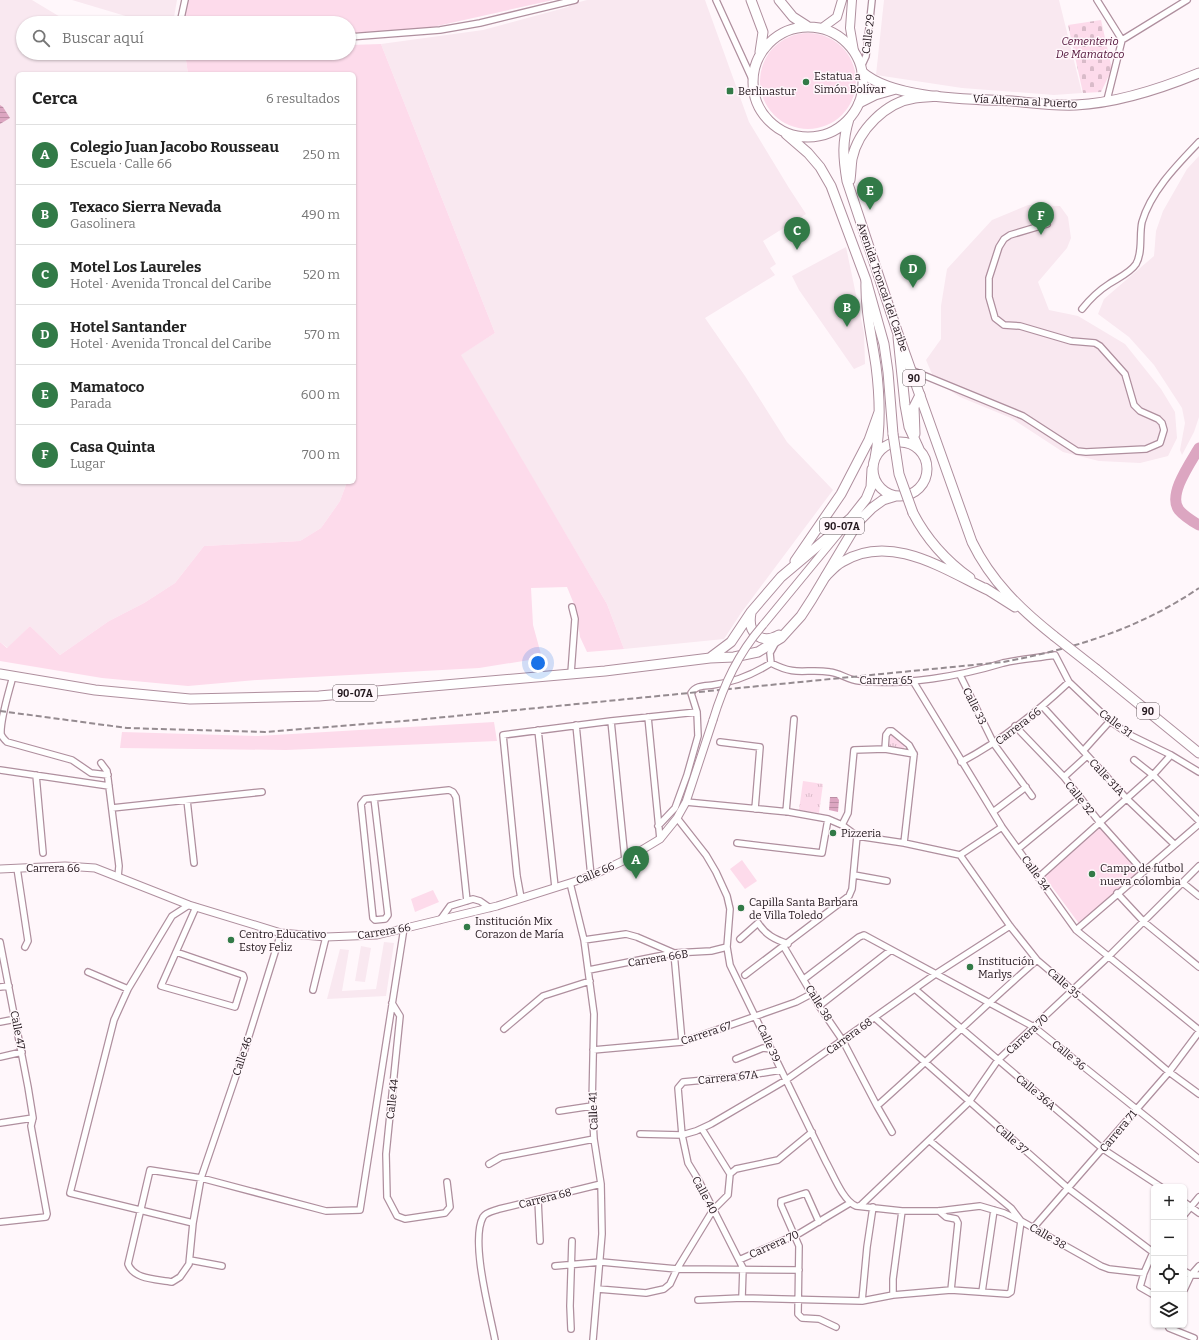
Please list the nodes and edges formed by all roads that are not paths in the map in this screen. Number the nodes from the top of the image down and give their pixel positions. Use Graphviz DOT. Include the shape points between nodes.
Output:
graph roads {
  1 [pos="185,0"];
  2 [pos="575,0"];
  3 [pos="716,0"];
  4 [pos="750,0"];
  5 [pos="779,0"];
  6 [pos="842,0"];
  7 [pos="852,0"];
  8 [pos="872,0"];
  9 [pos="1187,0"];
  10 [pos="1099,1"];
  11 [pos="182,16"];
  12 [pos="807,26"];
  13 [pos="822,28"];
  14 [pos="356,36"];
  15 [pos="1122,40"];
  16 [pos="854,51"];
  17 [pos="760,53"];
  18 [pos="862,70"];
  19 [pos="1199,73"];
  20 [pos="753,81"];
  21 [pos="896,89"];
  22 [pos="937,96"];
  23 [pos="1107,100"];
  24 [pos="859,103"];
  25 [pos="849,119"];
  26 [pos="782,130"];
  27 [pos="1199,142"];
  28 [pos="855,203"];
  29 [pos="1047,224"];
  30 [pos="866,280"];
  31 [pos="1082,308"];
  32 [pos="897,331"];
  33 [pos="911,370"];
  34 [pos="920,395"];
  35 [pos="879,412"];
  36 [pos="915,440"];
  37 [pos="920,450"];
  38 [pos="875,458"];
  39 [pos="872,469"];
  40 [pos="896,496"];
  41 [pos="855,520"];
  42 [pos="790,569"];
  43 [pos="826,576"];
  44 [pos="990,591"];
  45 [pos="572,607"];
  46 [pos="751,612"];
  47 [pos="1031,618"];
  48 [pos="790,628"];
  49 [pos="776,642"];
  50 [pos="1055,655"];
  51 [pos="710,658"];
  52 [pos="771,663"];
  53 [pos="0,674"];
  54 [pos="571,674"];
  55 [pos="960,675"];
  56 [pos="13,676"];
  57 [pos="913,681"];
  58 [pos="1069,682"];
  59 [pos="1043,707"];
  60 [pos="697,712"];
  61 [pos="648,717"];
  62 [pos="2,718"];
  63 [pos="794,719"];
  64 [pos="611,721"];
  65 [pos="1110,721"];
  66 [pos="576,725"];
  67 [pos="1015,726"];
  68 [pos="538,730"];
  69 [pos="2,738"];
  70 [pos="720,742"];
  71 [pos="994,744"];
  72 [pos="885,749"];
  73 [pos="1085,753"];
  74 [pos="1199,753"];
  75 [pos="914,754"];
  76 [pos="1171,755"];
  77 [pos="1134,760"];
  78 [pos="961,762"];
  79 [pos="101,763"];
  80 [pos="0,770"];
  81 [pos="1199,772"];
  82 [pos="36,775"];
  83 [pos="108,775"];
  84 [pos="1154,775"];
  85 [pos="1064,777"];
  86 [pos="109,786"];
  87 [pos="1026,788"];
  88 [pos="262,792"];
  89 [pos="1032,796"];
  90 [pos="374,798"];
  91 [pos="1080,798"];
  92 [pos="1127,799"];
  93 [pos="187,800"];
  94 [pos="686,802"];
  95 [pos="112,808"];
  96 [pos="755,809"];
  97 [pos="786,812"];
  98 [pos="993,812"];
  99 [pos="677,818"];
  100 [pos="828,819"];
  101 [pos="1199,822"];
  102 [pos="842,824"];
  103 [pos="1101,824"];
  104 [pos="658,826"];
  105 [pos="1002,827"];
  106 [pos="857,836"];
  107 [pos="660,838"];
  108 [pos="737,843"];
  109 [pos="904,843"];
  110 [pos="1174,844"];
  111 [pos="1018,849"];
  112 [pos="43,853"];
  113 [pos="960,855"];
  114 [pos="625,860"];
  115 [pos="194,863"];
  116 [pos="1199,866"];
  117 [pos="18,868"];
  118 [pos="0,870"];
  119 [pos="1143,871"];
  120 [pos="854,875"];
  121 [pos="591,876"];
  122 [pos="118,877"];
  123 [pos="1039,877"];
  124 [pos="887,881"];
  125 [pos="570,883"];
  126 [pos="1183,883"];
  127 [pos="555,887"];
  128 [pos="1117,893"];
  129 [pos="1199,896"];
  130 [pos="521,898"];
  131 [pos="467,901"];
  132 [pos="192,906"];
  133 [pos="490,908"];
  134 [pos="440,920"];
  135 [pos="1144,922"];
  136 [pos="1010,926"];
  137 [pos="404,928"];
  138 [pos="1076,930"];
  139 [pos="281,933"];
  140 [pos="326,937"];
  141 [pos="740,939"];
  142 [pos="584,940"];
  143 [pos="0,942"];
  144 [pos="786,945"];
  145 [pos="25,947"];
  146 [pos="727,947"];
  147 [pos="891,950"];
  148 [pos="176,952"];
  149 [pos="674,953"];
  150 [pos="1109,956"];
  151 [pos="1037,960"];
  152 [pos="1199,967"];
  153 [pos="589,970"];
  154 [pos="88,972"];
  155 [pos="937,973"];
  156 [pos="745,975"];
  157 [pos="804,979"];
  158 [pos="590,981"];
  159 [pos="9,986"];
  160 [pos="0,987"];
  161 [pos="128,989"];
  162 [pos="313,990"];
  163 [pos="916,990"];
  164 [pos="1073,991"];
  165 [pos="813,993"];
  166 [pos="988,1002"];
  167 [pos="392,1003"];
  168 [pos="819,1006"];
  169 [pos="756,1016"];
  170 [pos="875,1018"];
  171 [pos="16,1019"];
  172 [pos="0,1022"];
  173 [pos="1034,1027"];
  174 [pos="504,1029"];
  175 [pos="960,1029"];
  176 [pos="1199,1031"];
  177 [pos="843,1041"];
  178 [pos="682,1042"];
  179 [pos="771,1049"];
  180 [pos="593,1050"];
  181 [pos="22,1052"];
  182 [pos="0,1057"];
  183 [pos="736,1059"];
  184 [pos="998,1060"];
  185 [pos="927,1062"];
  186 [pos="781,1070"];
  187 [pos="1170,1072"];
  188 [pos="786,1080"];
  189 [pos="678,1088"];
  190 [pos="1199,1094"];
  191 [pos="970,1102"];
  192 [pos="592,1106"];
  193 [pos="877,1106"];
  194 [pos="1137,1109"];
  195 [pos="559,1111"];
  196 [pos="33,1118"];
  197 [pos="0,1123"];
  198 [pos="702,1129"];
  199 [pos="812,1132"];
  200 [pos="892,1132"];
  201 [pos="640,1134"];
  202 [pos="682,1135"];
  203 [pos="594,1139"];
  204 [pos="930,1141"];
  205 [pos="1103,1149"];
  206 [pos="1199,1158"];
  207 [pos="489,1164"];
  208 [pos="730,1174"];
  209 [pos="201,1178"];
  210 [pos="447,1182"];
  211 [pos="601,1184"];
  212 [pos="1156,1184"];
  213 [pos="1069,1188"];
  214 [pos="1199,1196"];
  215 [pos="538,1200"];
  216 [pos="850,1202"];
  217 [pos="1187,1204"];
  218 [pos="860,1206"];
  219 [pos="1191,1206"];
  220 [pos="873,1207"];
  221 [pos="140,1209"];
  222 [pos="713,1210"];
  223 [pos="994,1210"];
  224 [pos="902,1211"];
  225 [pos="939,1211"];
  226 [pos="1187,1211"];
  227 [pos="1199,1213"];
  228 [pos="1021,1220"];
  229 [pos="0,1222"];
  230 [pos="819,1222"];
  231 [pos="193,1223"];
  232 [pos="1034,1227"];
  233 [pos="796,1236"];
  234 [pos="540,1241"];
  235 [pos="572,1241"];
  236 [pos="1151,1250"];
  237 [pos="1151,1256"];
  238 [pos="190,1260"];
  239 [pos="739,1260"];
  240 [pos="601,1262"];
  241 [pos="573,1265"];
  242 [pos="222,1266"];
  243 [pos="555,1266"];
  244 [pos="1199,1266"];
  245 [pos="743,1268"];
  246 [pos="677,1269"];
  247 [pos="799,1270"];
  248 [pos="1144,1272"];
  249 [pos="1187,1273"];
  250 [pos="1191,1275"];
  251 [pos="1199,1275"];
  252 [pos="1187,1284"];
  253 [pos="598,1289"];
  254 [pos="951,1290"];
  255 [pos="982,1292"];
  256 [pos="1151,1293"];
  257 [pos="893,1295"];
  258 [pos="742,1298"];
  259 [pos="799,1299"];
  260 [pos="698,1300"];
  261 [pos="862,1301"];
  262 [pos="836,1327"];
  263 [pos="1169,1328"];
  264 [pos="571,1329"];
  265 [pos="1194,1338"];
  266 [pos="495,1340"];
  267 [pos="593,1340"];
  1 -- 11 [label="street"];
  2 -- 14 [label="street" via="446,29"];
  3 -- 20 [label="street"];
  4 -- 17 [label="main road, 90" via="762,32"];
  5 -- 12 [label="main road, 90" via="793,17"];
  6 -- 13 [label="main road" via="837,17"];
  7 -- 16 [label="main road" via="850,28"];
  8 -- 18 [label="street, Calle 29"];
  9 -- 15 [label="street"];
  10 -- 15 [label="street"];
  12 -- 13 [label="main road, 90"];
  12 -- 17 [label="main road, 90" via="775,37"];
  13 -- 16 [label="main road, 90" via="834,33"];
  15 -- 23 [label="street"];
  16 -- 18 [label="main road, 90"];
  17 -- 20 [label="main road, 90"];
  18 -- 21 [label="main road, Vía Alterna al Puerto" via="879,84"];
  18 -- 24 [label="main road, 90" via="863,88"];
  19 -- 23 [label="main road, Vía Alterna al Puerto" via="1139,95"];
  20 -- 26 [label="main road, 90" via="758,104 772,123"];
  21 -- 22 [label="main road, Vía Alterna al Puerto"];
  21 -- 24 [label="main road, Vía Alterna al Puerto"];
  22 -- 23 [label="main road, Vía Alterna al Puerto" via="1076,105"];
  22 -- 28 [label="main road" via="914,98 893,105 874,119 860,137 852,158 850,181"];
  24 -- 25 [label="main road, 90"];
  25 -- 26 [label="main road, 90" via="835,130 817,136 799,136"];
  25 -- 28 [label="main road, Avenida Troncal del Caribe / 90" via="844,137 843,158 847,181"];
  26 -- 30 [label="main road, Avenida Troncal del Caribe / 90" via="820,167 831,186"];
  27 -- 31 [label="street" via="1164,181 1148,208 1140,235 1140,252 1136,263 1092,296"];
  28 -- 32 [label="main road, Avenida Troncal del Caribe / 90"];
  29 -- 33 [label="street" via="1004,239 989,278 989,297 995,318 1000,324 1020,326 1071,341 1095,343 1100,346 1125,374 1134,405 1162,423 1164,430 1160,442 1146,449 1078,451 1024,416"];
  30 -- 35 [label="main road" via="865,298 876,367"];
  30 -- 44 [label="main road, Avenida Troncal del Caribe / 90, bridge" via="884,344 899,474 913,513 922,530 945,558"];
  32 -- 33 [label="main road, Avenida Troncal del Caribe / 90"];
  32 -- 36 [label="main road" via="905,405 909,427"];
  33 -- 34 [label="main road, Avenida Troncal del Caribe / 90"];
  34 -- 36 [label="main road" via="914,407"];
  34 -- 47 [label="main road, Avenida Troncal del Caribe / 90" via="978,555 1000,587"];
  35 -- 38 [label="main road" via="880,427"];
  35 -- 42 [label="main road" via="869,440 840,494"];
  36 -- 37 [label="main road"];
  37 -- 38 [label="main road" via="904,442 895,442 880,450"];
  37 -- 40 [label="main road" via="927,466 924,482 912,494"];
  38 -- 39 [label="main road"];
  39 -- 40 [label="main road" via="877,484 888,494"];
  39 -- 41 [label="main road, 90-07A" via="866,500"];
  40 -- 41 [label="main road, 90-07A" via="884,500"];
  41 -- 42 [label="main road, 90-07A"];
  41 -- 43 [label="main road, 90-07A"];
  41 -- 94 [label="street, bridge" via="825,550 746,645 722,691"];
  42 -- 46 [label="main road, 90-07A"];
  43 -- 44 [label="main road" via="841,562 856,555 873,550 895,550"];
  43 -- 48 [label="main road, 90-07A" via="801,616"];
  44 -- 47 [label="main road, Avenida Troncal del Caribe / 90"];
  45 -- 54 [label="street" via="575,619"];
  46 -- 48 [label="main road" via="752,630 755,636 762,639 775,638"];
  46 -- 51 [label="main road, 90-07A" via="732,642"];
  47 -- 74 [label="main road, Avenida Troncal del Caribe / 90, bridge"];
  48 -- 49 [label="main road, 90-07A"];
  49 -- 51 [label="main road, 90-07A" via="758,652"];
  49 -- 52 [label="street" via="770,653"];
  50 -- 55 [label="street, Carrera 65" via="1004,663"];
  50 -- 58 [label="street, Calle 31"];
  51 -- 54 [label="main road, 90-07A"];
  52 -- 57 [label="street, Carrera 65" via="782,669 797,672 830,671 858,681"];
  52 -- 60 [label="street" via="749,675 693,690 691,693"];
  53 -- 56 [label="main road, 90-07A"];
  54 -- 56 [label="main road, 90-07A" via="319,696 190,699 95,690"];
  55 -- 57 [label="street, Carrera 65"];
  55 -- 71 [label="street, Calle 33"];
  56 -- 62 [label="street"];
  57 -- 78 [label="street, Calle 34"];
  58 -- 59 [label="street, Carrera 66"];
  58 -- 65 [label="street, Calle 31"];
  59 -- 67 [label="street, Carrera 66"];
  59 -- 73 [label="street, Calle 31A"];
  60 -- 61 [label="street"];
  60 -- 104 [label="street" via="698,736 687,775 675,808"];
  61 -- 64 [label="street"];
  61 -- 104 [label="street"];
  62 -- 69 [label="street"];
  63 -- 97 [label="street"];
  64 -- 66 [label="street"];
  64 -- 114 [label="street"];
  65 -- 73 [label="street"];
  65 -- 76 [label="street, Calle 31" via="1130,736"];
  66 -- 68 [label="street"];
  66 -- 121 [label="street"];
  67 -- 71 [label="street, Carrera 66"];
  67 -- 85 [label="street, Calle 32"];
  68 -- 127 [label="street"];
  68 -- 130 [label="street" via="503,735"];
  69 -- 83 [label="street" via="7,742 72,760 90,773"];
  70 -- 96 [label="street" via="760,747"];
  71 -- 78 [label="street, Carrera 66"];
  71 -- 87 [label="street, Calle 33"];
  72 -- 75 [label="street"];
  72 -- 75 [label="street" via="886,735 892,731 909,745"];
  72 -- 102 [label="street" via="857,749 853,753 848,813"];
  73 -- 85 [label="street"];
  73 -- 92 [label="street, Calle 31A"];
  75 -- 109 [label="street"];
  76 -- 81 [label="street, Calle 31"];
  76 -- 84 [label="street"];
  77 -- 84 [label="street"];
  78 -- 98 [label="street, Calle 34"];
  79 -- 83 [label="street"];
  80 -- 82 [label="street"];
  82 -- 86 [label="street"];
  82 -- 112 [label="street"];
  83 -- 86 [label="street"];
  84 -- 92 [label="street"];
  84 -- 101 [label="street"];
  85 -- 91 [label="street, Calle 32"];
  86 -- 95 [label="street"];
  87 -- 89 [label="street, Calle 33"];
  87 -- 98 [label="street"];
  88 -- 93 [label="street"];
  90 -- 90 [label="street" via="388,915 386,919 375,920 372,916 362,804 365,799"];
  90 -- 131 [label="street" via="450,790 453,792 456,797"];
  91 -- 103 [label="street, Calle 32"];
  91 -- 111 [label="street"];
  92 -- 103 [label="street"];
  92 -- 110 [label="street, Calle 31A"];
  93 -- 95 [label="street"];
  93 -- 115 [label="street"];
  94 -- 96 [label="street"];
  94 -- 99 [label="street"];
  95 -- 122 [label="street"];
  96 -- 97 [label="street"];
  97 -- 100 [label="street"];
  98 -- 105 [label="street, Calle 34"];
  99 -- 107 [label="street, Calle 66"];
  99 -- 146 [label="street, Calle 39" via="713,866 727,896 730,909"];
  100 -- 102 [label="street"];
  100 -- 108 [label="street" via="822,854"];
  101 -- 110 [label="street"];
  102 -- 106 [label="street"];
  103 -- 119 [label="street, Calle 32"];
  103 -- 123 [label="street"];
  104 -- 107 [label="street"];
  105 -- 111 [label="street, Calle 34"];
  105 -- 113 [label="street"];
  106 -- 109 [label="street"];
  106 -- 120 [label="street"];
  107 -- 114 [label="street, Calle 66"];
  109 -- 113 [label="street"];
  110 -- 119 [label="street"];
  111 -- 123 [label="street, Calle 34"];
  113 -- 136 [label="street, Calle 35"];
  114 -- 121 [label="street, Calle 66"];
  116 -- 126 [label="street, Carrera 70"];
  117 -- 118 [label="street, Carrera 66"];
  117 -- 122 [label="street, Carrera 66" via="95,868"];
  117 -- 145 [label="street" via="28,942"];
  119 -- 128 [label="street"];
  120 -- 124 [label="street"];
  120 -- 144 [label="street" via="851,893 846,900"];
  121 -- 125 [label="street, Calle 66"];
  122 -- 132 [label="street, Carrera 66"];
  123 -- 138 [label="street, Calle 34"];
  125 -- 127 [label="street, Carrera 66"];
  125 -- 142 [label="street, Calle 41"];
  126 -- 129 [label="street"];
  126 -- 135 [label="street, Carrera 70"];
  127 -- 130 [label="street, Carrera 66"];
  128 -- 135 [label="street"];
  128 -- 138 [label="street"];
  130 -- 133 [label="street, Carrera 66"];
  131 -- 133 [label="street" via="476,899"];
  131 -- 134 [label="street" via="450,906"];
  132 -- 139 [label="street, Carrera 66"];
  132 -- 148 [label="street"];
  132 -- 161 [label="street" via="172,916"];
  133 -- 134 [label="street, Carrera 66"];
  134 -- 137 [label="street, Carrera 66"];
  135 -- 150 [label="street, Carrera 70"];
  135 -- 152 [label="street"];
  136 -- 151 [label="street, Calle 35"];
  136 -- 155 [label="street, Carrera 68"];
  137 -- 140 [label="street, Carrera 66" via="377,935"];
  137 -- 167 [label="street"];
  138 -- 150 [label="street, Calle 34"];
  139 -- 140 [label="street, Carrera 66"];
  139 -- 209 [label="street, Calle 46"];
  140 -- 162 [label="street"];
  141 -- 144 [label="street" via="758,923 769,936"];
  142 -- 149 [label="street" via="626,934"];
  142 -- 153 [label="street, Calle 41"];
  143 -- 159 [label="street, Calle 47"];
  144 -- 156 [label="street"];
  144 -- 157 [label="street, Calle 38"];
  146 -- 149 [label="street, Carrera 66B" via="711,951"];
  146 -- 169 [label="street, Calle 39" via="730,965"];
  147 -- 155 [label="street, Calle 36"];
  147 -- 157 [label="street, Calle 36" via="864,935"];
  147 -- 168 [label="street"];
  148 -- 148 [label="street" via="161,986 233,1007 236,1005 243,975"];
  149 -- 153 [label="street, Carrera 66B"];
  149 -- 178 [label="street"];
  150 -- 164 [label="street, Carrera 70"];
  150 -- 176 [label="street, Calle 34"];
  151 -- 164 [label="street, Calle 35"];
  151 -- 166 [label="street"];
  153 -- 158 [label="street, Calle 41"];
  154 -- 161 [label="street"];
  155 -- 163 [label="street, Carrera 68"];
  155 -- 166 [label="street, Calle 36"];
  157 -- 165 [label="street, Calle 38"];
  158 -- 174 [label="street" via="543,996"];
  158 -- 180 [label="street, Calle 41" via="594,1014"];
  159 -- 160 [label="street"];
  159 -- 171 [label="street, Calle 47"];
  161 -- 221 [label="street" via="114,1020 70,1193"];
  163 -- 170 [label="street, Carrera 68"];
  163 -- 175 [label="street, Calle 36A"];
  164 -- 173 [label="street, Carrera 70"];
  164 -- 187 [label="street, Calle 35"];
  165 -- 168 [label="street, Calle 38"];
  165 -- 169 [label="street, Carrera 67"];
  166 -- 173 [label="street, Calle 36"];
  166 -- 175 [label="street"];
  167 -- 209 [label="street" via="360,1210 326,1211"];
  167 -- 210 [label="street, Calle 44" via="400,1016 386,1154 387,1197 397,1216 405,1219 445,1213 450,1207"];
  168 -- 177 [label="street, Calle 38"];
  169 -- 178 [label="street, Carrera 67"];
  169 -- 179 [label="street, Calle 39"];
  170 -- 177 [label="street, Carrera 68"];
  170 -- 185 [label="street, Calle 37"];
  171 -- 172 [label="street"];
  171 -- 181 [label="street, Calle 47"];
  173 -- 184 [label="street, Carrera 70"];
  173 -- 194 [label="street, Calle 36"];
  175 -- 184 [label="street, Calle 36A"];
  175 -- 185 [label="street"];
  176 -- 187 [label="street, Carrera 71"];
  177 -- 188 [label="street, Carrera 68"];
  177 -- 193 [label="street, Calle 38"];
  178 -- 180 [label="street, Carrera 67"];
  179 -- 183 [label="street, Carrera 67A" via="763,1048"];
  179 -- 186 [label="street, Calle 39"];
  180 -- 192 [label="street, Calle 41"];
  181 -- 182 [label="street"];
  181 -- 196 [label="street, Calle 47"];
  184 -- 191 [label="street, Carrera 70"];
  184 -- 205 [label="street, Calle 36A"];
  185 -- 191 [label="street, Calle 37"];
  185 -- 193 [label="street"];
  186 -- 188 [label="street, Calle 39"];
  186 -- 189 [label="street, Carrera 67A" via="683,1082"];
  187 -- 190 [label="street, Calle 35"];
  187 -- 194 [label="street, Carrera 71"];
  188 -- 198 [label="street, Carrera 68"];
  188 -- 199 [label="street, Calle 39"];
  189 -- 202 [label="street, Calle 40"];
  191 -- 204 [label="street, Carrera 70"];
  191 -- 213 [label="street, Calle 37"];
  192 -- 195 [label="street"];
  192 -- 203 [label="street, Calle 41"];
  193 -- 200 [label="street, Calle 38"];
  194 -- 205 [label="street, Carrera 71"];
  194 -- 206 [label="street, Calle 36"];
  196 -- 197 [label="street"];
  196 -- 229 [label="street, Calle 47" via="31,1126 47,1214 46,1217"];
  198 -- 202 [label="street, Carrera 68"];
  198 -- 208 [label="street"];
  199 -- 208 [label="street" via="778,1160 736,1169"];
  199 -- 216 [label="street, Calle 39" via="840,1188"];
  201 -- 202 [label="street, Carrera 68"];
  202 -- 222 [label="street, Calle 40" via="688,1163"];
  203 -- 207 [label="street" via="501,1157"];
  203 -- 211 [label="street, Calle 41"];
  204 -- 218 [label="street, Carrera 70"];
  204 -- 228 [label="street, Calle 38" via="1011,1208"];
  205 -- 212 [label="street, Calle 36A"];
  205 -- 213 [label="street, Carrera 71"];
  208 -- 222 [label="street" via="728,1196"];
  209 -- 221 [label="street" via="150,1170"];
  209 -- 231 [label="street, Calle 46"];
  211 -- 215 [label="street, Carrera 68"];
  211 -- 240 [label="street, Calle 41"];
  213 -- 232 [label="street, Carrera 71"];
  213 -- 236 [label="street, Calle 37"];
  214 -- 219 [label="street"];
  215 -- 234 [label="street"];
  215 -- 266 [label="street, Carrera 68" via="486,1215 479,1232 482,1277"];
  216 -- 218 [label="street"];
  216 -- 230 [label="street, Carrera 70"];
  217 -- 219 [label="street"];
  218 -- 220 [label="street"];
  219 -- 226 [label="street"];
  219 -- 227 [label="street"];
  220 -- 224 [label="street"];
  220 -- 261 [label="street"];
  221 -- 231 [label="street"];
  221 -- 238 [label="street" via="128,1264 131,1270 137,1275 172,1282 180,1277"];
  222 -- 239 [label="street, Calle 40"];
  222 -- 246 [label="street"];
  223 -- 225 [label="street" via="980,1206"];
  223 -- 228 [label="street"];
  223 -- 255 [label="street"];
  224 -- 225 [label="street"];
  224 -- 257 [label="street"];
  225 -- 254 [label="street" via="946,1217 956,1219 958,1223"];
  228 -- 232 [label="street, Calle 38"];
  228 -- 255 [label="street" via="1011,1292"];
  230 -- 233 [label="street, Carrera 70"];
  230 -- 233 [label="street" via="806,1193 783,1200 780,1202 781,1205"];
  231 -- 238 [label="street, Calle 46"];
  232 -- 248 [label="street, Calle 38" via="1101,1266"];
  233 -- 239 [label="street, Carrera 70"];
  233 -- 247 [label="street" via="799,1246"];
  235 -- 241 [label="street"];
  237 -- 248 [label="street"];
  238 -- 242 [label="street"];
  239 -- 245 [label="street, Calle 40"];
  240 -- 241 [label="street"];
  240 -- 246 [label="street"];
  240 -- 253 [label="street, Calle 41"];
  241 -- 243 [label="street"];
  241 -- 264 [label="street"];
  244 -- 250 [label="street"];
  245 -- 246 [label="street"];
  245 -- 247 [label="street"];
  245 -- 258 [label="street, Calle 40"];
  246 -- 253 [label="street" via="670,1284 664,1289 646,1293"];
  247 -- 259 [label="street"];
  248 -- 256 [label="street" via="1140,1287"];
  249 -- 250 [label="street"];
  250 -- 251 [label="street"];
  250 -- 252 [label="street"];
  253 -- 267 [label="street, Calle 41"];
  254 -- 255 [label="street"];
  254 -- 257 [label="street"];
  257 -- 261 [label="street"];
  258 -- 259 [label="street"];
  258 -- 260 [label="street"];
  259 -- 261 [label="street"];
  259 -- 262 [label="street" via="799,1316 818,1319"];
  263 -- 265 [label="street"];
}
